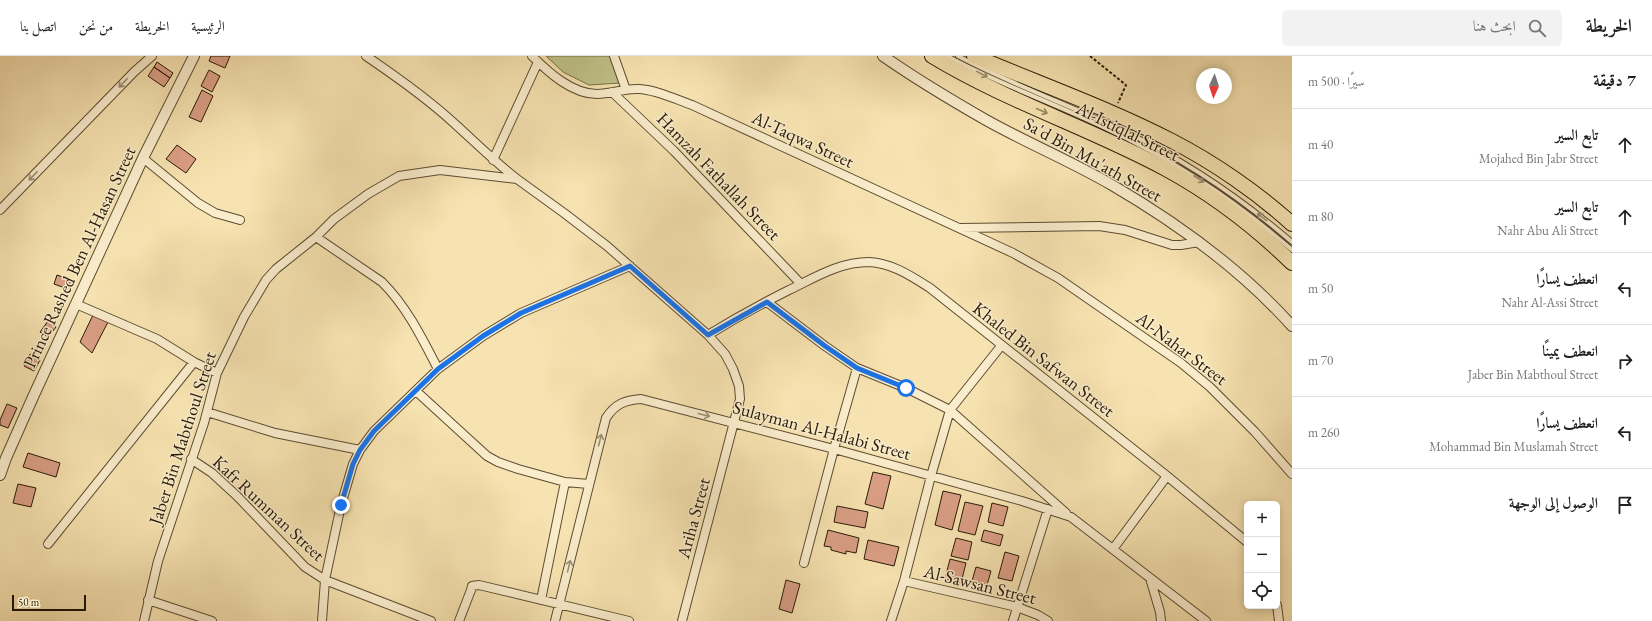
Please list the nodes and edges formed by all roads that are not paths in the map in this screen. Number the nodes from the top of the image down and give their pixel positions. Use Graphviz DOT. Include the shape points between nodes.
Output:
graph roads {
  1 [pos="152,56"];
  2 [pos="194,56"];
  3 [pos="366,56"];
  4 [pos="532,56"];
  5 [pos="614,56"];
  6 [pos="883,56"];
  7 [pos="932,56"];
  8 [pos="947,56"];
  9 [pos="958,56"];
  10 [pos="974,56"];
  11 [pos="538,62"];
  12 [pos="626,90"];
  13 [pos="612,92"];
  14 [pos="143,158"];
  15 [pos="493,160"];
  16 [pos="517,179"];
  17 [pos="0,210"];
  18 [pos="240,220"];
  19 [pos="1292,224"];
  20 [pos="957,228"];
  21 [pos="316,237"];
  22 [pos="1199,242"];
  23 [pos="1292,242"];
  24 [pos="1292,250"];
  25 [pos="1292,263"];
  26 [pos="630,266"];
  27 [pos="1058,278"];
  28 [pos="801,284"];
  29 [pos="767,302"];
  30 [pos="76,304"];
  31 [pos="1292,326"];
  32 [pos="708,335"];
  33 [pos="1001,346"];
  34 [pos="194,362"];
  35 [pos="857,368"];
  36 [pos="438,369"];
  37 [pos="218,373"];
  38 [pos="416,391"];
  39 [pos="950,410"];
  40 [pos="207,412"];
  41 [pos="735,422"];
  42 [pos="834,449"];
  43 [pos="360,450"];
  44 [pos="191,459"];
  45 [pos="1292,474"];
  46 [pos="0,475"];
  47 [pos="931,476"];
  48 [pos="1167,476"];
  49 [pos="565,482"];
  50 [pos="589,484"];
  51 [pos="1048,510"];
  52 [pos="1071,517"];
  53 [pos="1244,540"];
  54 [pos="48,544"];
  55 [pos="1113,549"];
  56 [pos="804,563"];
  57 [pos="1150,578"];
  58 [pos="325,580"];
  59 [pos="904,582"];
  60 [pos="148,600"];
  61 [pos="541,600"];
  62 [pos="559,604"];
  63 [pos="1017,607"];
  64 [pos="1278,609"];
  65 [pos="144,621"];
  66 [pos="212,621"];
  67 [pos="322,621"];
  68 [pos="431,621"];
  69 [pos="459,621"];
  70 [pos="555,621"];
  71 [pos="628,621"];
  72 [pos="682,621"];
  73 [pos="891,621"];
  74 [pos="1013,621"];
  75 [pos="1048,621"];
  76 [pos="1161,621"];
  77 [pos="1206,621"];
  78 [pos="1279,621"];
  1 -- 17 [label="street, one-way"];
  2 -- 14 [label="street, Prince Rashed Ben Al-Hasan Street"];
  3 -- 15 [label="street" via="421,96"];
  4 -- 11 [label="street, Al-Taqwa Street"];
  5 -- 12 [label="street"];
  6 -- 22 [label="street, Sa'd Bin Mu'ath Street" via="986,120 1111,185"];
  7 -- 25 [label="highway, Al-Istiqlal Street, one-way" via="986,85 1133,152 1199,188 1261,235"];
  8 -- 24 [label="lane, one-way" via="992,79 1099,125 1172,162 1241,208"];
  23 -- 9 [label="lane, one-way" via="1227,192 1164,151"];
  10 -- 19 [label="highway, Al-Istiqlal Street" via="1113,113 1173,142 1247,188"];
  11 -- 13 [label="street, Al-Taqwa Street" via="574,88 596,94"];
  11 -- 15 [label="street"];
  12 -- 13 [label="street, Al-Taqwa Street"];
  12 -- 20 [label="street, Al-Taqwa Street" via="652,91 692,105"];
  13 -- 28 [label="street, Hamzah Fathallah Street" via="674,151"];
  14 -- 18 [label="street" via="215,213"];
  14 -- 30 [label="street, Prince Rashed Ben Al-Hasan Street"];
  15 -- 16 [label="street"];
  16 -- 21 [label="street, Jaber Bin Mabthoul Street" via="440,170 399,176 368,194 334,219"];
  16 -- 26 [label="street, Jaber Bin Mabthoul Street" via="585,228"];
  20 -- 22 [label="street" via="1099,226 1125,230 1172,244"];
  20 -- 27 [label="street, Al-Taqwa Street" via="1013,253"];
  21 -- 36 [label="street" via="382,282 391,291 414,324"];
  21 -- 37 [label="street, Jaber Bin Mabthoul Street" via="266,280 244,317"];
  22 -- 31 [label="street, Sa'd Bin Mu'ath Street" via="1248,283"];
  26 -- 32 [label="street, Jaber Bin Mabthoul Street"];
  26 -- 36 [label="street" via="521,313 483,336"];
  27 -- 45 [label="street, Al-Nahar Street" via="1181,363 1255,432"];
  28 -- 29 [label="street, Khaled Bin Safwan Street"];
  28 -- 33 [label="street, Khaled Bin Safwan Street" via="828,270 857,263 870,262 895,268 930,288"];
  29 -- 32 [label="street, Khaled Bin Safwan Street"];
  29 -- 35 [label="street"];
  30 -- 34 [label="street" via="157,339"];
  30 -- 46 [label="street, Prince Rashed Ben Al-Hasan Street"];
  32 -- 41 [label="street, Jaber Bin Mabthoul Street" via="725,354 739,386 740,399"];
  33 -- 39 [label="street"];
  33 -- 48 [label="street, Khaled Bin Safwan Street"];
  34 -- 37 [label="street"];
  34 -- 54 [label="street"];
  35 -- 39 [label="street"];
  35 -- 42 [label="street"];
  36 -- 38 [label="street"];
  37 -- 40 [label="street, Jaber Bin Mabthoul Street"];
  38 -- 43 [label="street" via="374,431"];
  38 -- 49 [label="street" via="487,456 518,469"];
  39 -- 47 [label="street"];
  39 -- 52 [label="street"];
  40 -- 43 [label="street" via="275,433"];
  40 -- 44 [label="street, Jaber Bin Mabthoul Street"];
  41 -- 42 [label="street, Sulayman Al-Halabi Street"];
  50 -- 41 [label="street, Sulayman Al-Halabi Street, one-way" via="606,418 623,402 647,400"];
  41 -- 72 [label="street, Ariha Street"];
  42 -- 47 [label="street, Sulayman Al-Halabi Street"];
  42 -- 56 [label="street"];
  43 -- 58 [label="street" via="353,464 341,505"];
  44 -- 58 [label="street, Kafr Rumman Street" via="223,483 304,567"];
  44 -- 60 [label="street, Jaber Bin Mabthoul Street"];
  47 -- 51 [label="street, Sulayman Al-Halabi Street"];
  47 -- 59 [label="street"];
  48 -- 53 [label="street, Khaled Bin Safwan Street"];
  48 -- 55 [label="street"];
  49 -- 50 [label="street"];
  49 -- 61 [label="street"];
  62 -- 50 [label="street, Sulayman Al-Halabi Street, one-way"];
  51 -- 52 [label="street, Sulayman Al-Halabi Street"];
  51 -- 63 [label="street"];
  52 -- 55 [label="street, Sulayman Al-Halabi Street"];
  55 -- 57 [label="street, Sulayman Al-Halabi Street"];
  57 -- 76 [label="street"];
  57 -- 77 [label="street, Sulayman Al-Halabi Street"];
  58 -- 67 [label="street"];
  58 -- 68 [label="street, Kafr Rumman Street"];
  59 -- 63 [label="street, Al-Sawsan Street"];
  59 -- 73 [label="street"];
  60 -- 65 [label="street, Jaber Bin Mabthoul Street"];
  60 -- 66 [label="street"];
  61 -- 62 [label="street"];
  61 -- 69 [label="street" via="479,585 472,586"];
  62 -- 70 [label="street, Sulayman Al-Halabi Street"];
  62 -- 71 [label="street"];
  63 -- 74 [label="street"];
  63 -- 75 [label="street, Al-Sawsan Street"];
  64 -- 78 [label="street"];
}
